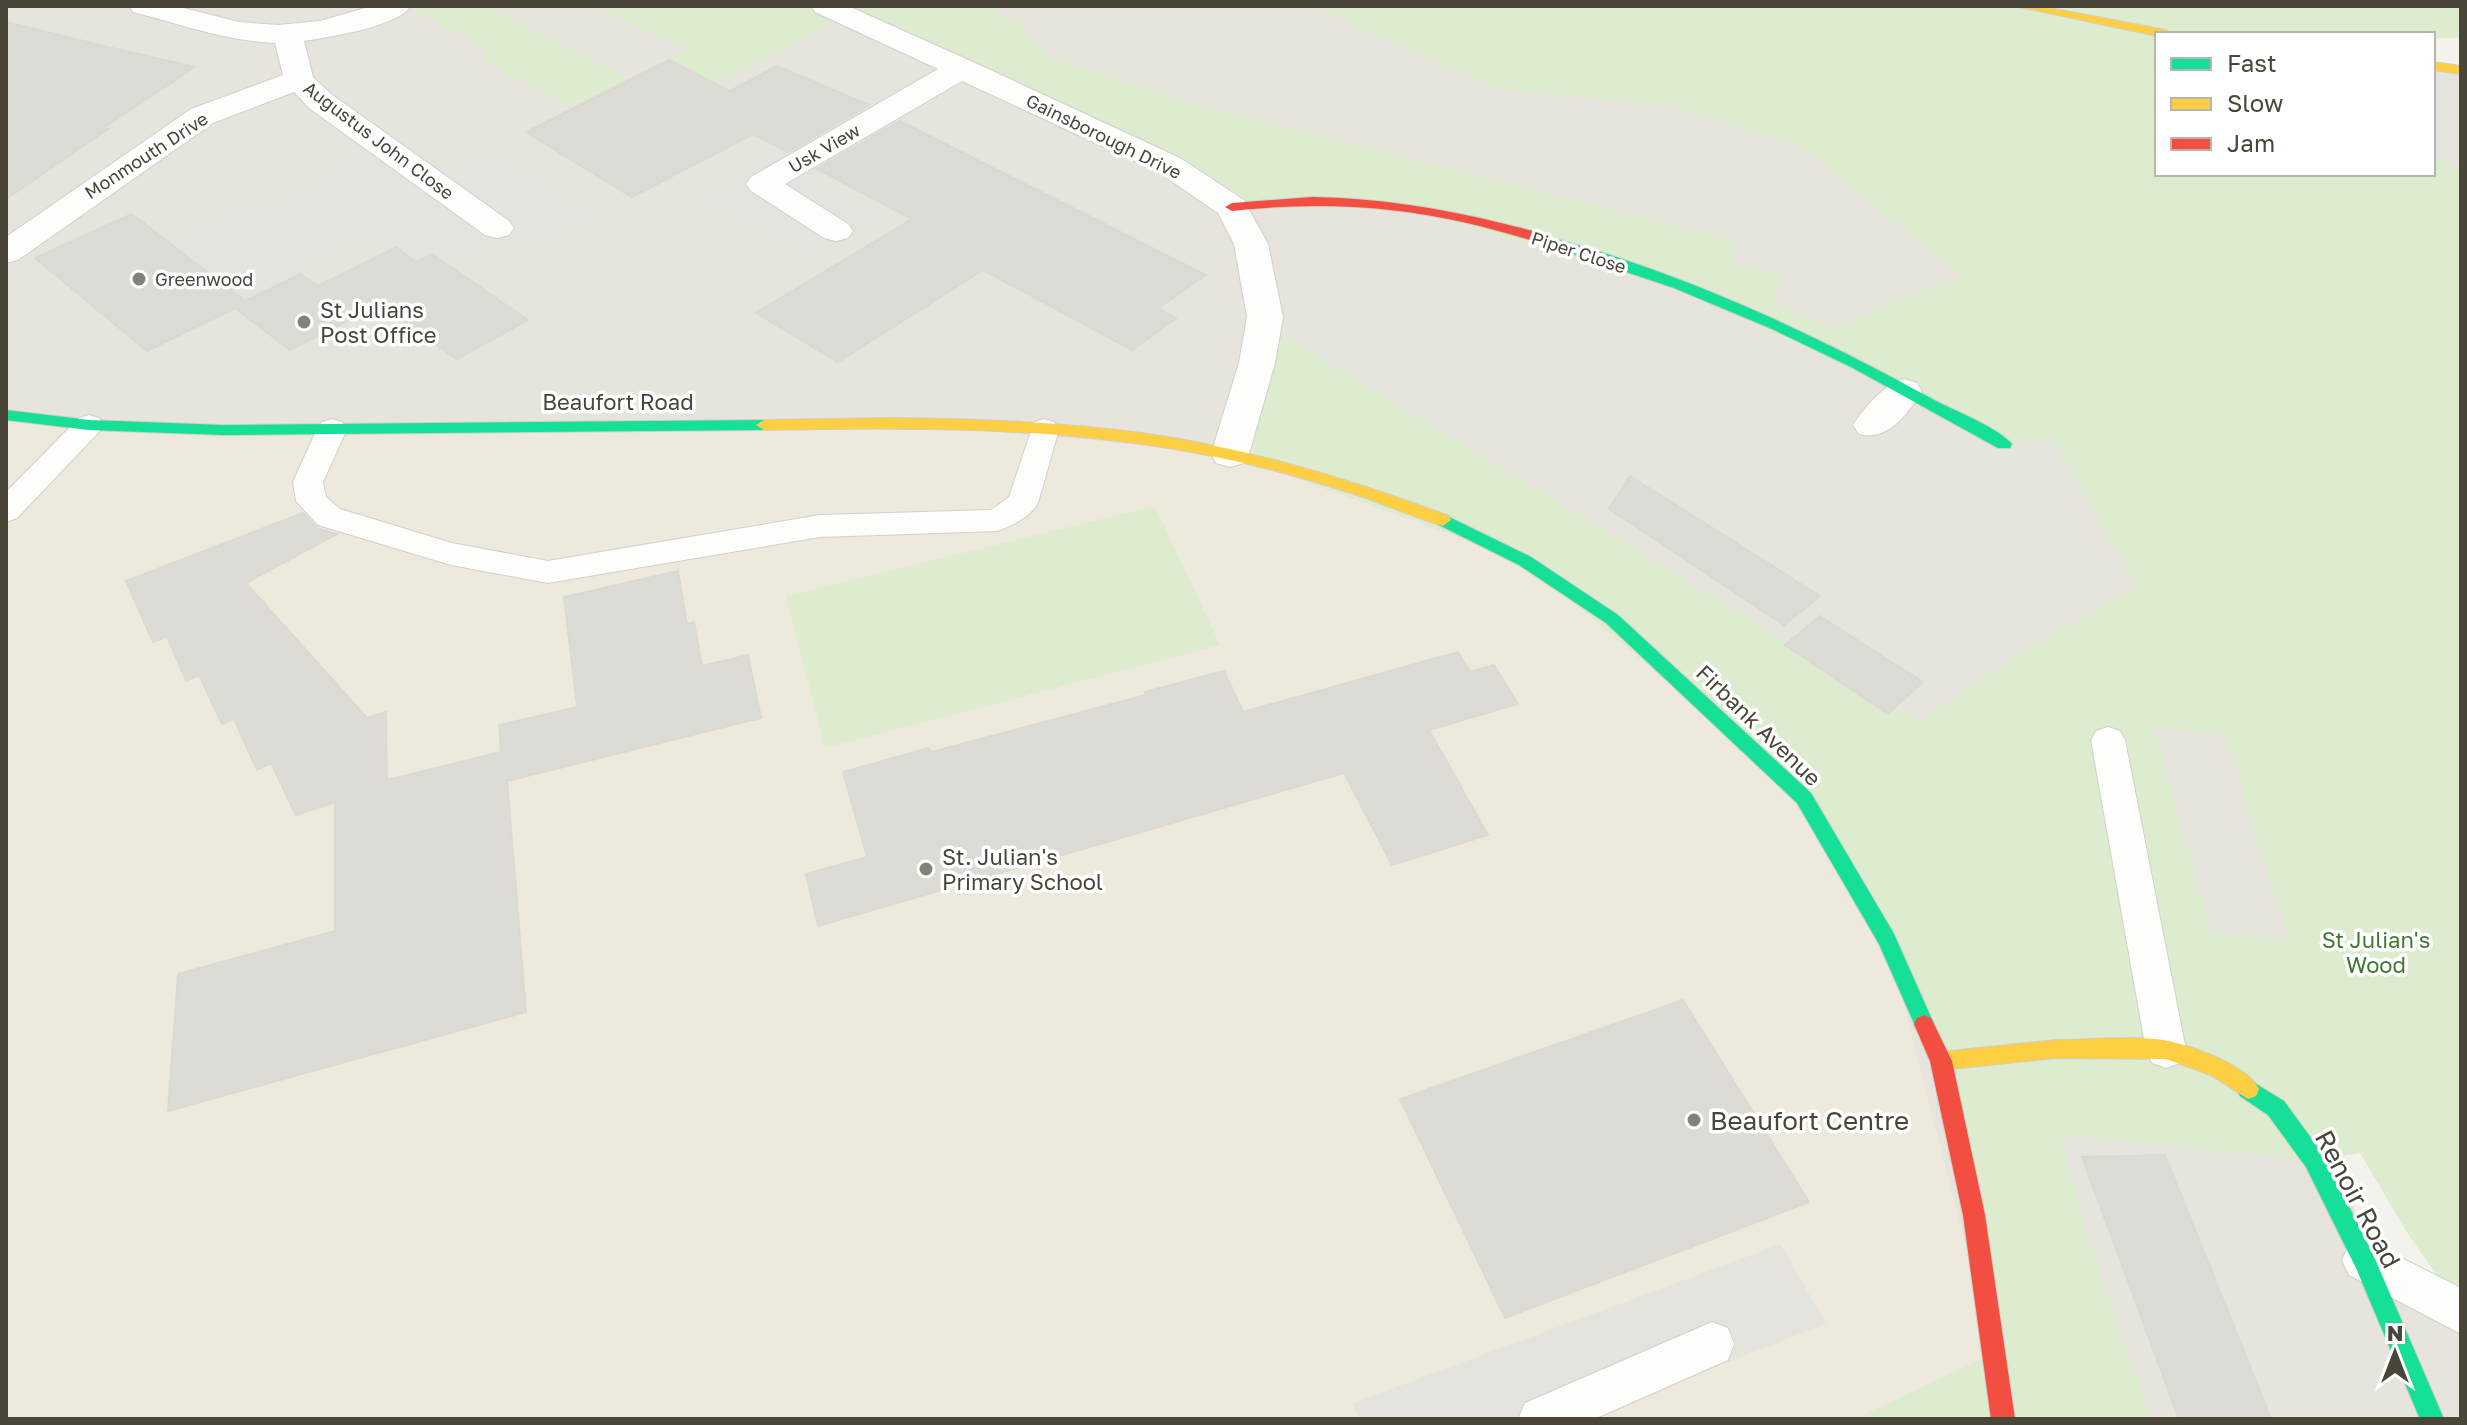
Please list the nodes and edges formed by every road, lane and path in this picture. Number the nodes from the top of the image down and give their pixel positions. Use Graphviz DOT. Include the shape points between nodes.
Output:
graph roads {
  1 [pos="143,6"];
  2 [pos="397,6"];
  3 [pos="825,6"];
  4 [pos="2021,6"];
  5 [pos="2156,32"];
  6 [pos="288,34"];
  7 [pos="2435,66"];
  8 [pos="962,68"];
  9 [pos="2461,70"];
  10 [pos="299,80"];
  11 [pos="1232,207"];
  12 [pos="497,228"];
  13 [pos="836,231"];
  14 [pos="6,253"];
  15 [pos="1904,391"];
  16 [pos="6,415"];
  17 [pos="89,425"];
  18 [pos="1872,425"];
  19 [pos="332,429"];
  20 [pos="1044,429"];
  21 [pos="2004,444"];
  22 [pos="1230,454"];
  23 [pos="6,511"];
  24 [pos="2108,740"];
  25 [pos="2166,1050"];
  26 [pos="1941,1061"];
  27 [pos="2364,1260"];
  28 [pos="2461,1312"];
  29 [pos="1712,1344"];
  30 [pos="1541,1419"];
  31 [pos="2003,1419"];
  32 [pos="2432,1419"];
  1 -- 6 [label="street" via="241,31"];
  2 -- 6 [label="street"];
  3 -- 8 [label="street, Gainsborough Drive"];
  4 -- 5 [label="street"];
  6 -- 10 [label="street, Augustus John Close"];
  7 -- 9 [label="street"];
  8 -- 11 [label="street, Gainsborough Drive" via="1169,165"];
  8 -- 13 [label="street, Usk View" via="762,184"];
  10 -- 12 [label="street, Augustus John Close" via="320,101"];
  10 -- 14 [label="street, Monmouth Drive" via="202,116"];
  11 -- 15 [label="street, Piper Close" via="1335,199 1472,219 1578,249 1764,320"];
  11 -- 22 [label="street, Gainsborough Drive" via="1251,244 1265,317"];
  15 -- 18 [label="street"];
  15 -- 21 [label="street, Piper Close"];
  16 -- 17 [label="street, Beaufort Road"];
  17 -- 19 [label="street, Beaufort Road"];
  17 -- 23 [label="lane"];
  19 -- 20 [label="street, Beaufort Road" via="898,423"];
  19 -- 20 [label="lane" via="308,482 311,501 329,517 451,554 548,572 820,526 997,520 1023,503"];
  20 -- 22 [label="street, Beaufort Road"];
  22 -- 26 [label="street, Firbank Avenue" via="1368,491 1457,526 1525,561 1612,619 1804,798 1887,940"];
  24 -- 25 [label="lane"];
  25 -- 26 [label="street, Renoir Road" via="2056,1049"];
  25 -- 27 [label="street, Renoir Road" via="2218,1068 2276,1108 2314,1160"];
  26 -- 31 [label="street, Firbank Avenue" via="1974,1215"];
  27 -- 28 [label="lane"];
  27 -- 32 [label="street, Renoir Road"];
  29 -- 30 [label="lane"];
}
